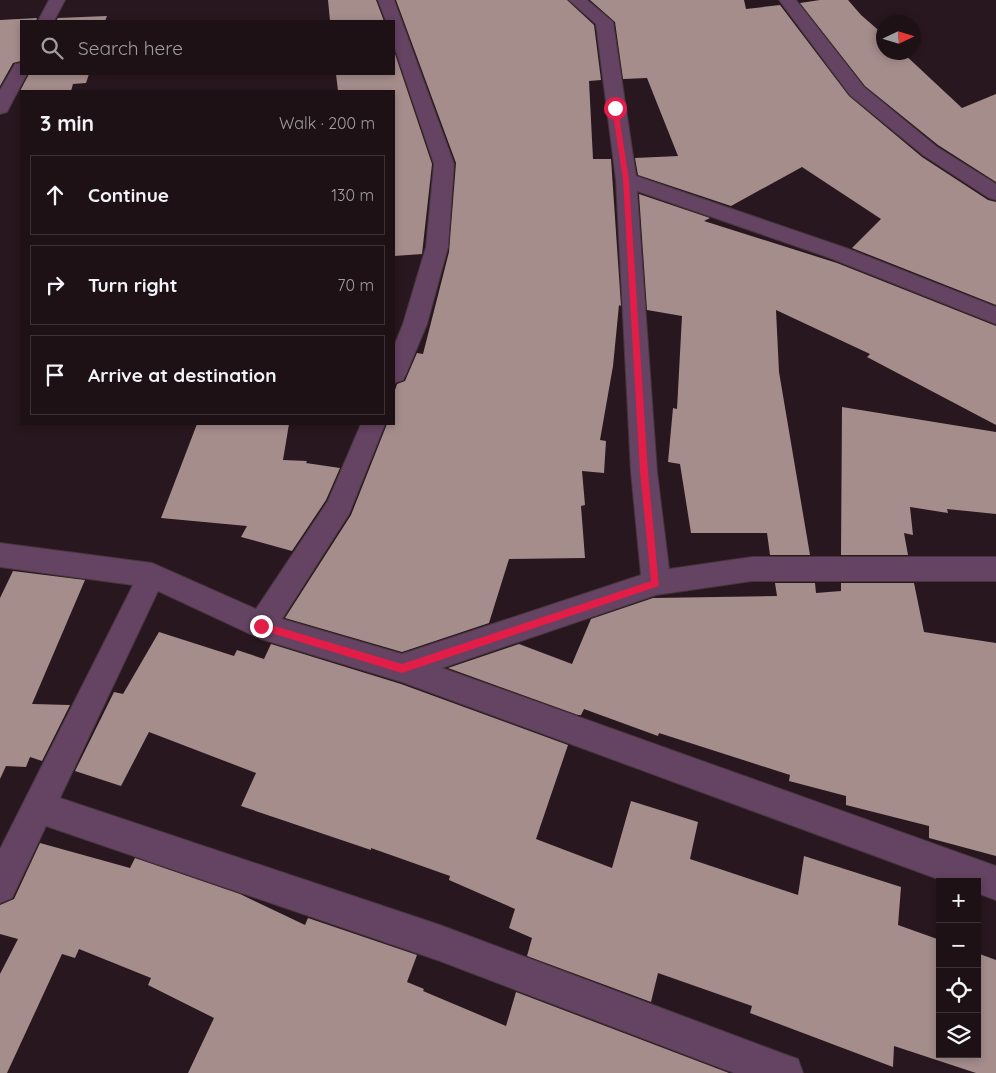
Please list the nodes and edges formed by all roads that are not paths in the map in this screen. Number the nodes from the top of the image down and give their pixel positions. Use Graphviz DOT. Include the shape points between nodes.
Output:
graph roads {
  1 [pos="58,0"];
  2 [pos="386,0"];
  3 [pos="577,0"];
  4 [pos="787,0"];
  5 [pos="47,20"];
  6 [pos="394,20"];
  7 [pos="395,24"];
  8 [pos="20,70"];
  9 [pos="0,108"];
  10 [pos="626,180"];
  11 [pos="996,193"];
  12 [pos="996,316"];
  13 [pos="395,372"];
  14 [pos="373,425"];
  15 [pos="0,555"];
  16 [pos="996,570"];
  17 [pos="152,576"];
  18 [pos="656,583"];
  19 [pos="261,626"];
  20 [pos="402,668"];
  21 [pos="38,807"];
  22 [pos="996,883"];
  23 [pos="0,886"];
  24 [pos="784,1073"];
  1 -- 5 [label="street"];
  2 -- 6 [label="street"];
  3 -- 10 [label="street" via="604,22"];
  4 -- 11 [label="street" via="857,91 930,151"];
  7 -- 13 [label="street" via="444,164 437,247 415,324"];
  8 -- 9 [label="street"];
  10 -- 12 [label="street" via="838,253"];
  10 -- 18 [label="street" via="644,472"];
  14 -- 19 [label="street" via="338,506"];
  15 -- 17 [label="street"];
  16 -- 18 [label="street" via="752,569"];
  17 -- 19 [label="street"];
  17 -- 21 [label="street"];
  18 -- 20 [label="street"];
  19 -- 20 [label="street"];
  20 -- 22 [label="street"];
  21 -- 23 [label="street"];
  21 -- 24 [label="street" via="440,943"];
}
